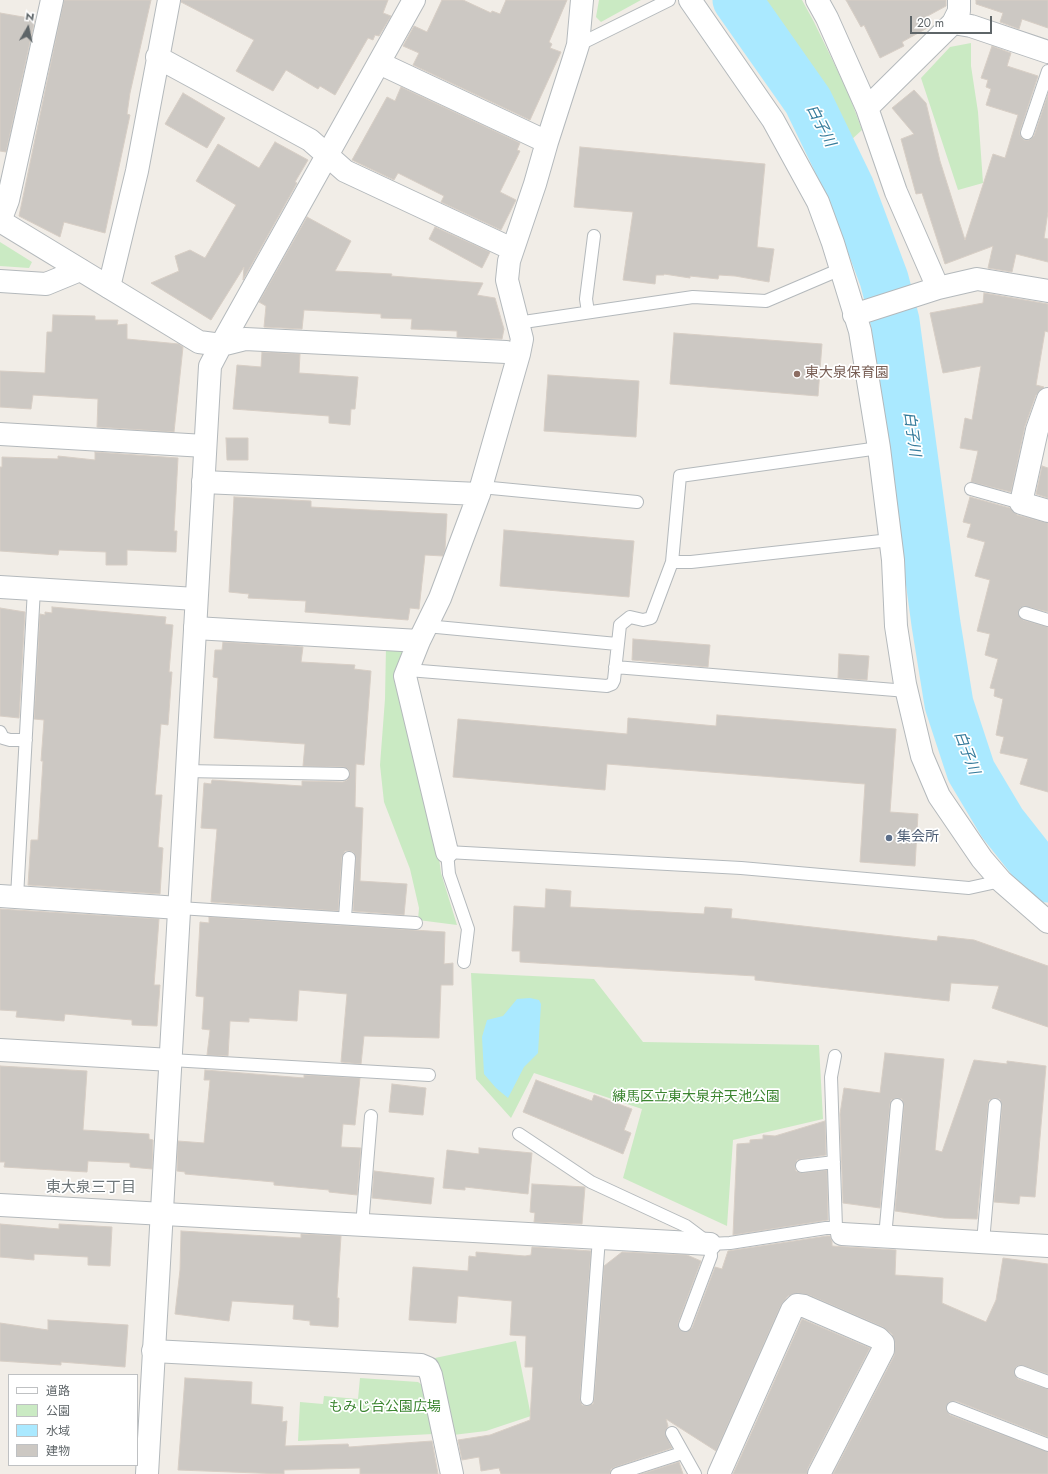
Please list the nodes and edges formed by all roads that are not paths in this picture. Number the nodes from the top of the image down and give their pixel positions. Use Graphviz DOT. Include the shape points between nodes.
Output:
graph roads {
  1 [pos="52,0"];
  2 [pos="169,0"];
  3 [pos="414,0"];
  4 [pos="582,0"];
  5 [pos="669,0"];
  6 [pos="690,0"];
  7 [pos="817,0"];
  8 [pos="959,0"];
  9 [pos="953,22"];
  10 [pos="578,45"];
  11 [pos="1048,52"];
  12 [pos="157,57"];
  13 [pos="379,63"];
  14 [pos="1048,71"];
  15 [pos="867,108"];
  16 [pos="1027,133"];
  17 [pos="547,142"];
  18 [pos="328,156"];
  19 [pos="0,221"];
  20 [pos="594,236"];
  21 [pos="512,249"];
  22 [pos="840,269"];
  23 [pos="80,270"];
  24 [pos="0,281"];
  25 [pos="108,287"];
  26 [pos="938,288"];
  27 [pos="1048,291"];
  28 [pos="588,312"];
  29 [pos="862,313"];
  30 [pos="517,323"];
  31 [pos="221,345"];
  32 [pos="512,353"];
  33 [pos="1048,399"];
  34 [pos="0,434"];
  35 [pos="205,446"];
  36 [pos="879,448"];
  37 [pos="203,482"];
  38 [pos="480,490"];
  39 [pos="971,490"];
  40 [pos="637,502"];
  41 [pos="1021,503"];
  42 [pos="1048,511"];
  43 [pos="890,540"];
  44 [pos="672,562"];
  45 [pos="0,587"];
  46 [pos="34,589"];
  47 [pos="196,599"];
  48 [pos="1025,613"];
  49 [pos="1048,620"];
  50 [pos="195,628"];
  51 [pos="423,634"];
  52 [pos="618,644"];
  53 [pos="615,667"];
  54 [pos="408,670"];
  55 [pos="907,691"];
  56 [pos="0,732"];
  57 [pos="26,740"];
  58 [pos="186,771"];
  59 [pos="342,774"];
  60 [pos="447,852"];
  61 [pos="349,858"];
  62 [pos="1001,881"];
  63 [pos="8,897"];
  64 [pos="179,908"];
  65 [pos="345,918"];
  66 [pos="1048,922"];
  67 [pos="416,923"];
  68 [pos="464,962"];
  69 [pos="0,1050"];
  70 [pos="835,1056"];
  71 [pos="171,1060"];
  72 [pos="430,1074"];
  73 [pos="896,1105"];
  74 [pos="995,1105"];
  75 [pos="371,1116"];
  76 [pos="519,1134"];
  77 [pos="834,1162"];
  78 [pos="802,1166"];
  79 [pos="0,1206"];
  80 [pos="161,1215"];
  81 [pos="362,1226"];
  82 [pos="839,1231"];
  83 [pos="885,1237"];
  84 [pos="599,1238"];
  85 [pos="983,1242"];
  86 [pos="710,1244"];
  87 [pos="1048,1246"];
  88 [pos="684,1325"];
  89 [pos="153,1351"];
  90 [pos="1021,1372"];
  91 [pos="1048,1382"];
  92 [pos="587,1399"];
  93 [pos="953,1408"];
  94 [pos="672,1433"];
  95 [pos="1048,1445"];
  96 [pos="682,1453"];
  97 [pos="146,1474"];
  98 [pos="452,1474"];
  99 [pos="617,1474"];
  100 [pos="695,1474"];
  101 [pos="719,1474"];
  102 [pos="818,1474"];
  1 -- 19 [label="street" via="8,200"];
  2 -- 12 [label="street"];
  3 -- 13 [label="street"];
  4 -- 10 [label="street"];
  5 -- 10 [label="lane"];
  6 -- 22 [label="street" via="773,120 818,202"];
  7 -- 15 [label="street"];
  8 -- 9 [label="street" via="959,11"];
  9 -- 11 [label="street"];
  9 -- 15 [label="street"];
  10 -- 17 [label="street"];
  12 -- 18 [label="street" via="310,140"];
  12 -- 25 [label="street" via="137,171"];
  13 -- 17 [label="street"];
  13 -- 18 [label="street"];
  14 -- 16 [label="lane"];
  15 -- 26 [label="street" via="896,192"];
  17 -- 21 [label="street"];
  18 -- 21 [label="street" via="345,171"];
  18 -- 31 [label="street"];
  19 -- 23 [label="street"];
  20 -- 28 [label="lane" via="586,299"];
  21 -- 30 [label="street" via="507,280"];
  22 -- 28 [label="lane" via="766,301 693,297"];
  22 -- 29 [label="street"];
  23 -- 24 [label="street" via="46,284"];
  23 -- 25 [label="street"];
  25 -- 31 [label="street" via="199,342"];
  26 -- 27 [label="street" via="977,279"];
  26 -- 29 [label="street"];
  28 -- 30 [label="lane"];
  29 -- 36 [label="street" via="860,331"];
  30 -- 32 [label="street" via="522,339"];
  31 -- 32 [label="street" via="245,339"];
  31 -- 35 [label="street" via="210,366"];
  32 -- 38 [label="street"];
  33 -- 41 [label="street" via="1037,430"];
  34 -- 35 [label="street"];
  35 -- 37 [label="street"];
  36 -- 43 [label="street"];
  36 -- 44 [label="lane" via="680,476"];
  37 -- 38 [label="street"];
  37 -- 47 [label="street"];
  38 -- 40 [label="lane"];
  38 -- 51 [label="street" via="440,598"];
  39 -- 41 [label="lane"];
  41 -- 42 [label="street"];
  43 -- 44 [label="lane"];
  43 -- 55 [label="street" via="896,626"];
  44 -- 52 [label="lane" via="651,618 644,620 630,617 624,621 620,625"];
  45 -- 46 [label="street"];
  46 -- 47 [label="street"];
  46 -- 57 [label="lane"];
  47 -- 50 [label="street"];
  48 -- 49 [label="lane"];
  50 -- 51 [label="street"];
  50 -- 58 [label="street"];
  51 -- 52 [label="lane"];
  51 -- 54 [label="street"];
  52 -- 53 [label="lane"];
  53 -- 54 [label="lane" via="614,680 607,686"];
  53 -- 55 [label="lane"];
  54 -- 60 [label="street" via="405,676"];
  55 -- 62 [label="street" via="922,756 939,796 982,859"];
  56 -- 57 [label="lane" via="3,738"];
  57 -- 63 [label="lane"];
  58 -- 59 [label="lane"];
  58 -- 64 [label="street"];
  60 -- 62 [label="lane" via="741,868 969,888"];
  60 -- 68 [label="lane" via="449,874 468,929"];
  61 -- 65 [label="lane"];
  62 -- 66 [label="street"];
  63 -- 64 [label="street"];
  64 -- 65 [label="lane"];
  64 -- 71 [label="street"];
  65 -- 67 [label="lane"];
  69 -- 71 [label="street"];
  70 -- 77 [label="lane" via="831,1077"];
  71 -- 72 [label="lane"];
  71 -- 80 [label="street"];
  73 -- 83 [label="lane"];
  74 -- 85 [label="lane"];
  75 -- 81 [label="lane"];
  76 -- 86 [label="lane" via="591,1182 686,1226"];
  77 -- 78 [label="lane"];
  77 -- 82 [label="lane"];
  79 -- 80 [label="street"];
  80 -- 81 [label="street"];
  80 -- 89 [label="street"];
  81 -- 84 [label="street"];
  82 -- 83 [label="street"];
  82 -- 86 [label="lane" via="826,1228"];
  83 -- 85 [label="street"];
  84 -- 86 [label="street"];
  84 -- 92 [label="lane"];
  85 -- 87 [label="street"];
  86 -- 88 [label="lane" via="711,1256"];
  89 -- 97 [label="street"];
  89 -- 98 [label="street" via="428,1368"];
  90 -- 91 [label="lane"];
  93 -- 95 [label="lane"];
  94 -- 96 [label="lane"];
  96 -- 99 [label="lane"];
  96 -- 100 [label="lane"];
  101 -- 102 [label="street" via="789,1317 797,1305 872,1335 883,1342 882,1350"];
}
